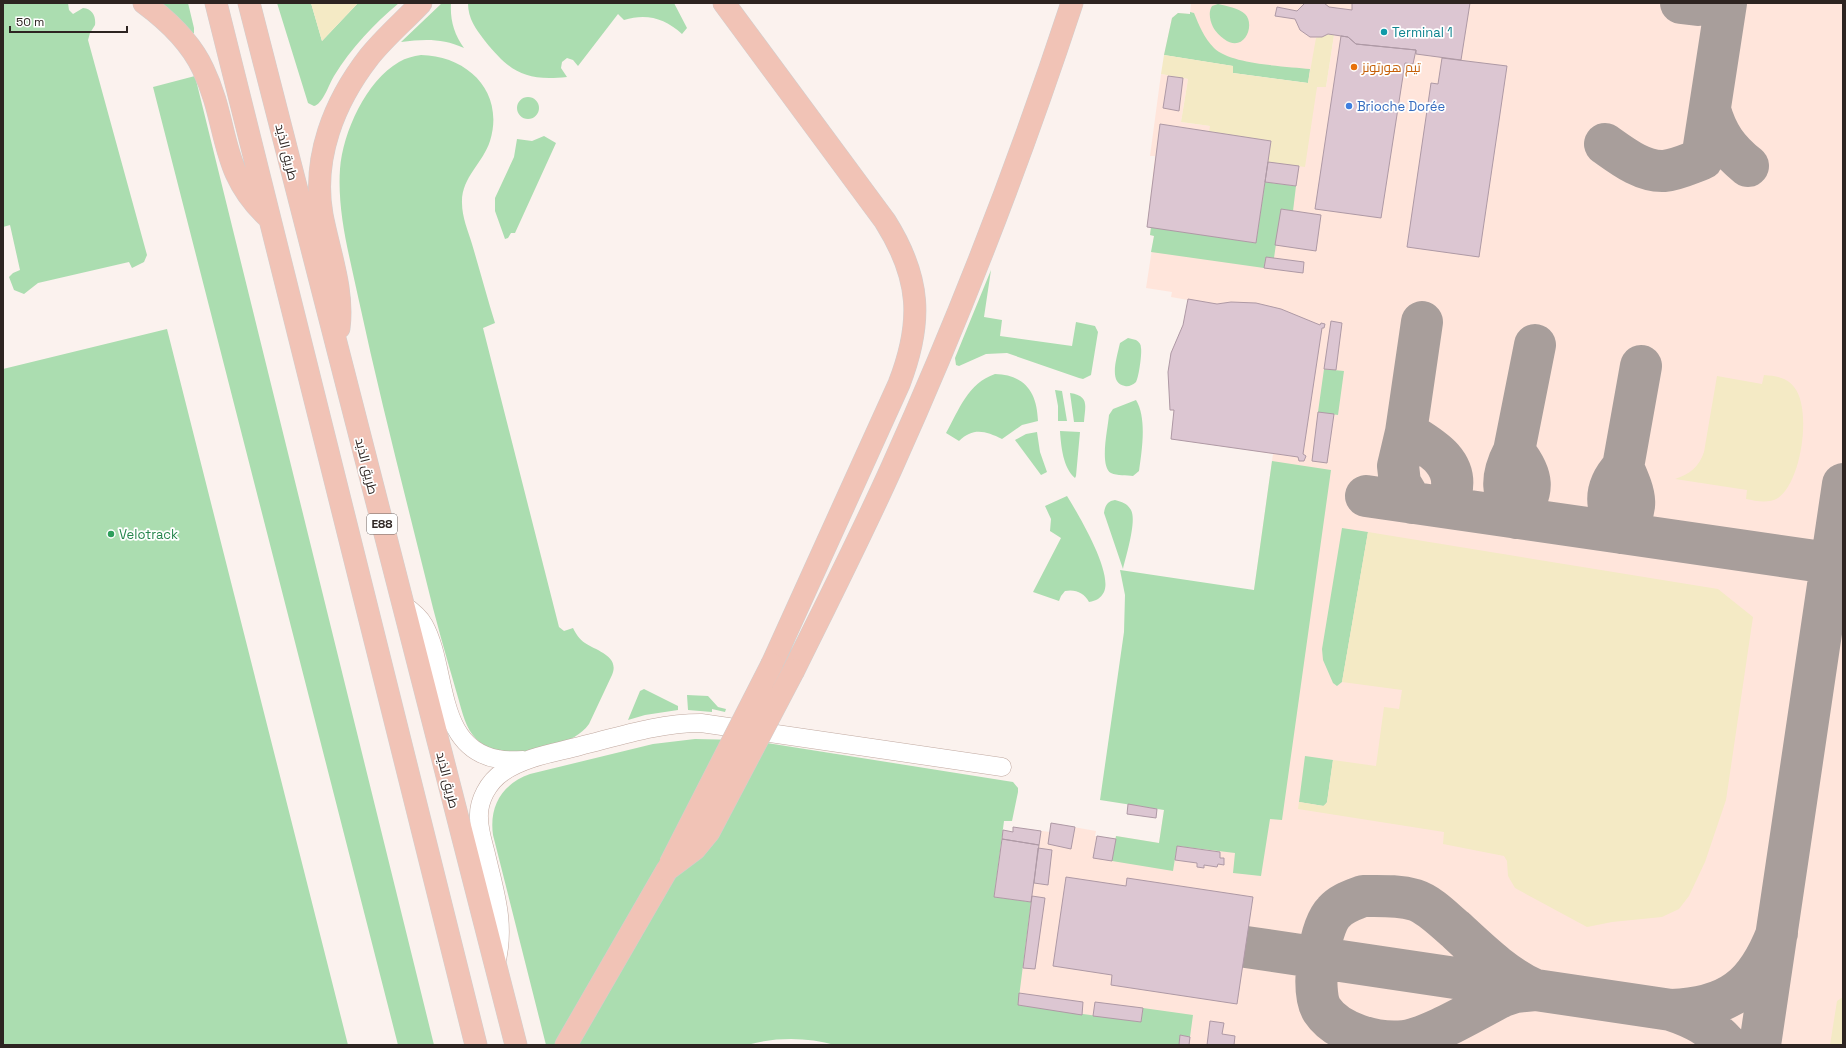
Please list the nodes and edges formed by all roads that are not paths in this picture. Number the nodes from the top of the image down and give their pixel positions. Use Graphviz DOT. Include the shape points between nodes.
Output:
graph roads {
  1 [pos="144,3"];
  2 [pos="216,3"];
  3 [pos="249,3"];
  4 [pos="422,3"];
  5 [pos="724,3"];
  6 [pos="1072,3"];
  7 [pos="269,218"];
  8 [pos="336,343"];
  9 [pos="402,604"];
  10 [pos="526,760"];
  11 [pos="1002,767"];
  12 [pos="667,870"];
  13 [pos="496,964"];
  14 [pos="476,1045"];
  15 [pos="516,1045"];
  16 [pos="566,1045"];
  1 -- 7 [label="highway" via="176,32 203,68 214,96 236,177 250,199"];
  2 -- 7 [label="highway, E88"];
  3 -- 8 [label="highway, طريق الذيد / E88"];
  4 -- 8 [label="highway" via="384,40 356,75 337,108 325,145 319,196 340,296 340,320"];
  5 -- 12 [label="highway, bridge" via="897,240 912,280 915,302 913,343 899,384 772,664"];
  6 -- 12 [label="highway, bridge" via="1009,184 941,355 892,469 794,670 709,832 695,849"];
  7 -- 14 [label="highway, E88"];
  8 -- 9 [label="highway, طريق الذيد / E88"];
  9 -- 10 [label="street" via="418,617 428,635 450,715 459,734 469,745 487,756"];
  9 -- 13 [label="highway, طريق الذيد / E88"];
  10 -- 11 [label="street" via="663,725 702,723"];
  10 -- 13 [label="street" via="495,778 484,794 479,810 480,830 499,911 500,939"];
  12 -- 16 [label="highway"];
  13 -- 15 [label="highway, طريق الذيد / E88"];
}
